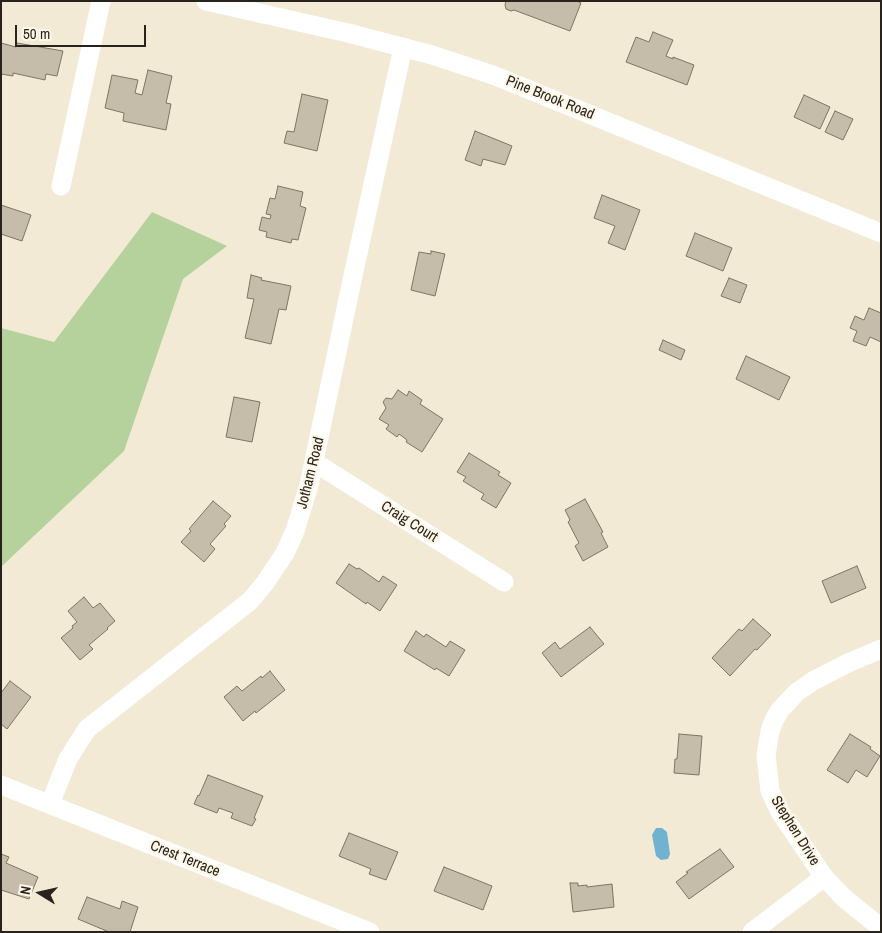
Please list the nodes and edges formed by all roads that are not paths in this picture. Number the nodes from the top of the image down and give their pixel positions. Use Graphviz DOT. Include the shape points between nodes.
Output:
graph roads {
  1 [pos="102,1"];
  2 [pos="206,1"];
  3 [pos="403,47"];
  4 [pos="61,186"];
  5 [pos="881,233"];
  6 [pos="314,462"];
  7 [pos="504,582"];
  8 [pos="881,649"];
  9 [pos="1,784"];
  10 [pos="50,804"];
  11 [pos="824,877"];
  12 [pos="881,928"];
  13 [pos="370,932"];
  14 [pos="752,932"];
  1 -- 4 [label="street"];
  2 -- 3 [label="street, Pine Brook Road"];
  3 -- 5 [label="street, Pine Brook Road" via="493,75"];
  3 -- 6 [label="street, Jotham Road"];
  6 -- 7 [label="street, Craig Court"];
  6 -- 10 [label="street, Jotham Road" via="295,531 266,583 250,601 87,729 68,759"];
  8 -- 11 [label="street, Stephen Drive" via="813,680 780,710 770,731 766,755 770,791 780,812"];
  9 -- 10 [label="street, Crest Terrace"];
  10 -- 13 [label="street, Crest Terrace"];
  11 -- 12 [label="street, Stephen Drive"];
  11 -- 14 [label="street"];
}
